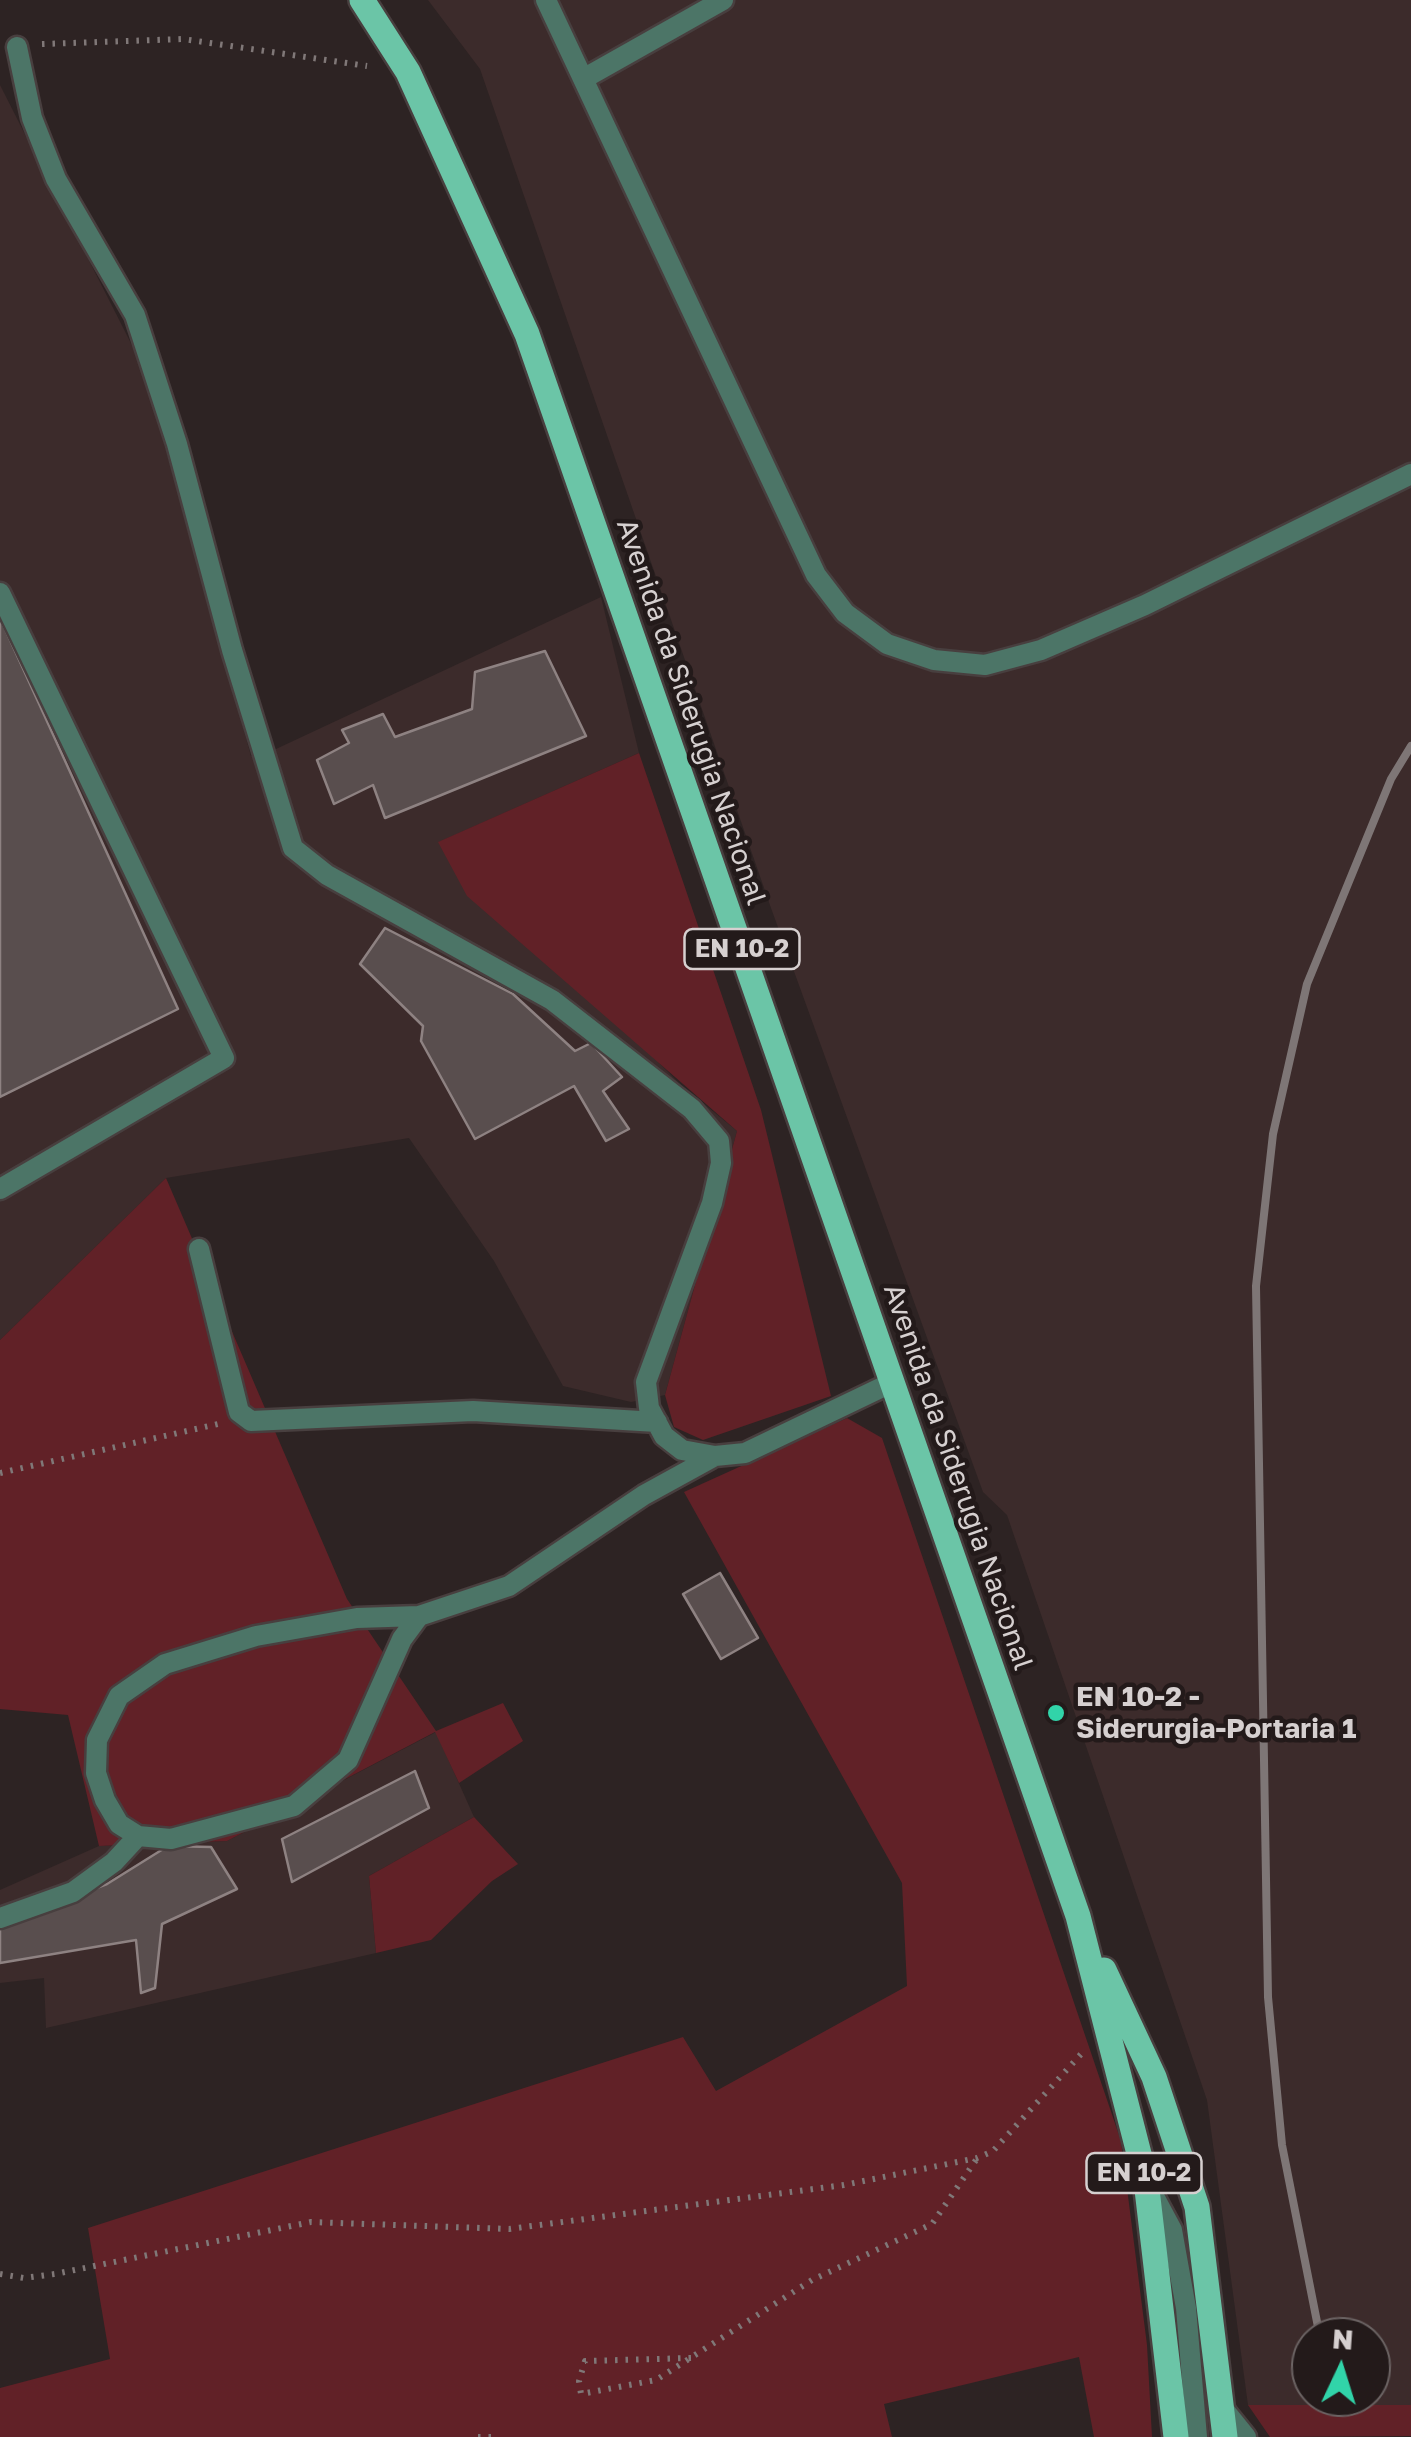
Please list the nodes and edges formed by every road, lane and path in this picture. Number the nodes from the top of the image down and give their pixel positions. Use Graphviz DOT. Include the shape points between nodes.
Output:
graph roads {
  1 [pos="362,0"];
  2 [pos="546,0"];
  3 [pos="723,0"];
  4 [pos="18,47"];
  5 [pos="408,72"];
  6 [pos="583,79"];
  7 [pos="1411,474"];
  8 [pos="0,593"];
  9 [pos="0,1189"];
  10 [pos="199,1249"];
  11 [pos="893,1382"];
  12 [pos="243,1418"];
  13 [pos="657,1422"];
  14 [pos="714,1456"];
  15 [pos="0,1472"];
  16 [pos="419,1616"];
  17 [pos="138,1836"];
  18 [pos="1078,1916"];
  19 [pos="0,1918"];
  20 [pos="1106,2026"];
  21 [pos="976,2158"];
  22 [pos="1146,2181"];
  23 [pos="0,2274"];
  24 [pos="691,2358"];
  25 [pos="1225,2410"];
  26 [pos="478,2437"];
  27 [pos="493,2437"];
  28 [pos="1176,2437"];
  29 [pos="1197,2437"];
  30 [pos="1225,2437"];
  31 [pos="1246,2437"];
  1 -- 5 [label="main road, Avenida da Siderugia Nacional / EN 10-2"];
  2 -- 6 [label="lane"];
  3 -- 6 [label="lane"];
  4 -- 5 [label="path" via="182,39"];
  4 -- 13 [label="lane" via="32,118 56,179 134,315 292,848 327,875 552,1000 692,1109 719,1141 712,1203 646,1382"];
  5 -- 11 [label="main road, Avenida da Siderugia Nacional / EN 10-2" via="527,334"];
  6 -- 7 [label="lane" via="816,575 845,613 887,644 934,660 985,664 1041,650"];
  8 -- 9 [label="lane" via="224,1058"];
  10 -- 12 [label="lane"];
  11 -- 14 [label="lane" via="746,1453"];
  11 -- 18 [label="main road, Avenida da Siderugia Nacional / EN 10-2"];
  12 -- 13 [label="lane" via="473,1411"];
  12 -- 15 [label="path"];
  13 -- 14 [label="lane" via="682,1450"];
  14 -- 16 [label="lane" via="509,1586"];
  16 -- 17 [label="lane" via="402,1639 348,1760 294,1806 171,1839"];
  16 -- 17 [label="lane" via="357,1618 256,1636 165,1664 119,1696 97,1740 96,1773 119,1824"];
  17 -- 19 [label="lane" via="73,1892"];
  18 -- 20 [label="main road, Avenida da Siderugia Nacional / EN 10-2"];
  18 -- 25 [label="main road, Avenida da Siderugia Nacional / EN 10-2" via="1154,2077 1198,2207"];
  20 -- 21 [label="path" via="993,2151"];
  20 -- 22 [label="main road, Avenida da Siderugia Nacional / EN 10-2"];
  21 -- 23 [label="path" via="844,2185 509,2230 311,2222 55,2274"];
  21 -- 24 [label="path" via="932,2224 812,2280"];
  22 -- 28 [label="main road, Avenida da Siderugia Nacional / EN 10-2"];
  22 -- 29 [label="lane" via="1172,2230"];
  24 -- 24 [label="path" via="656,2380 581,2394 585,2361"];
  25 -- 30 [label="main road, Avenida da Siderugia Nacional / EN 10-2"];
  25 -- 31 [label="lane"];
  26 -- 27 [label="path"];
}
